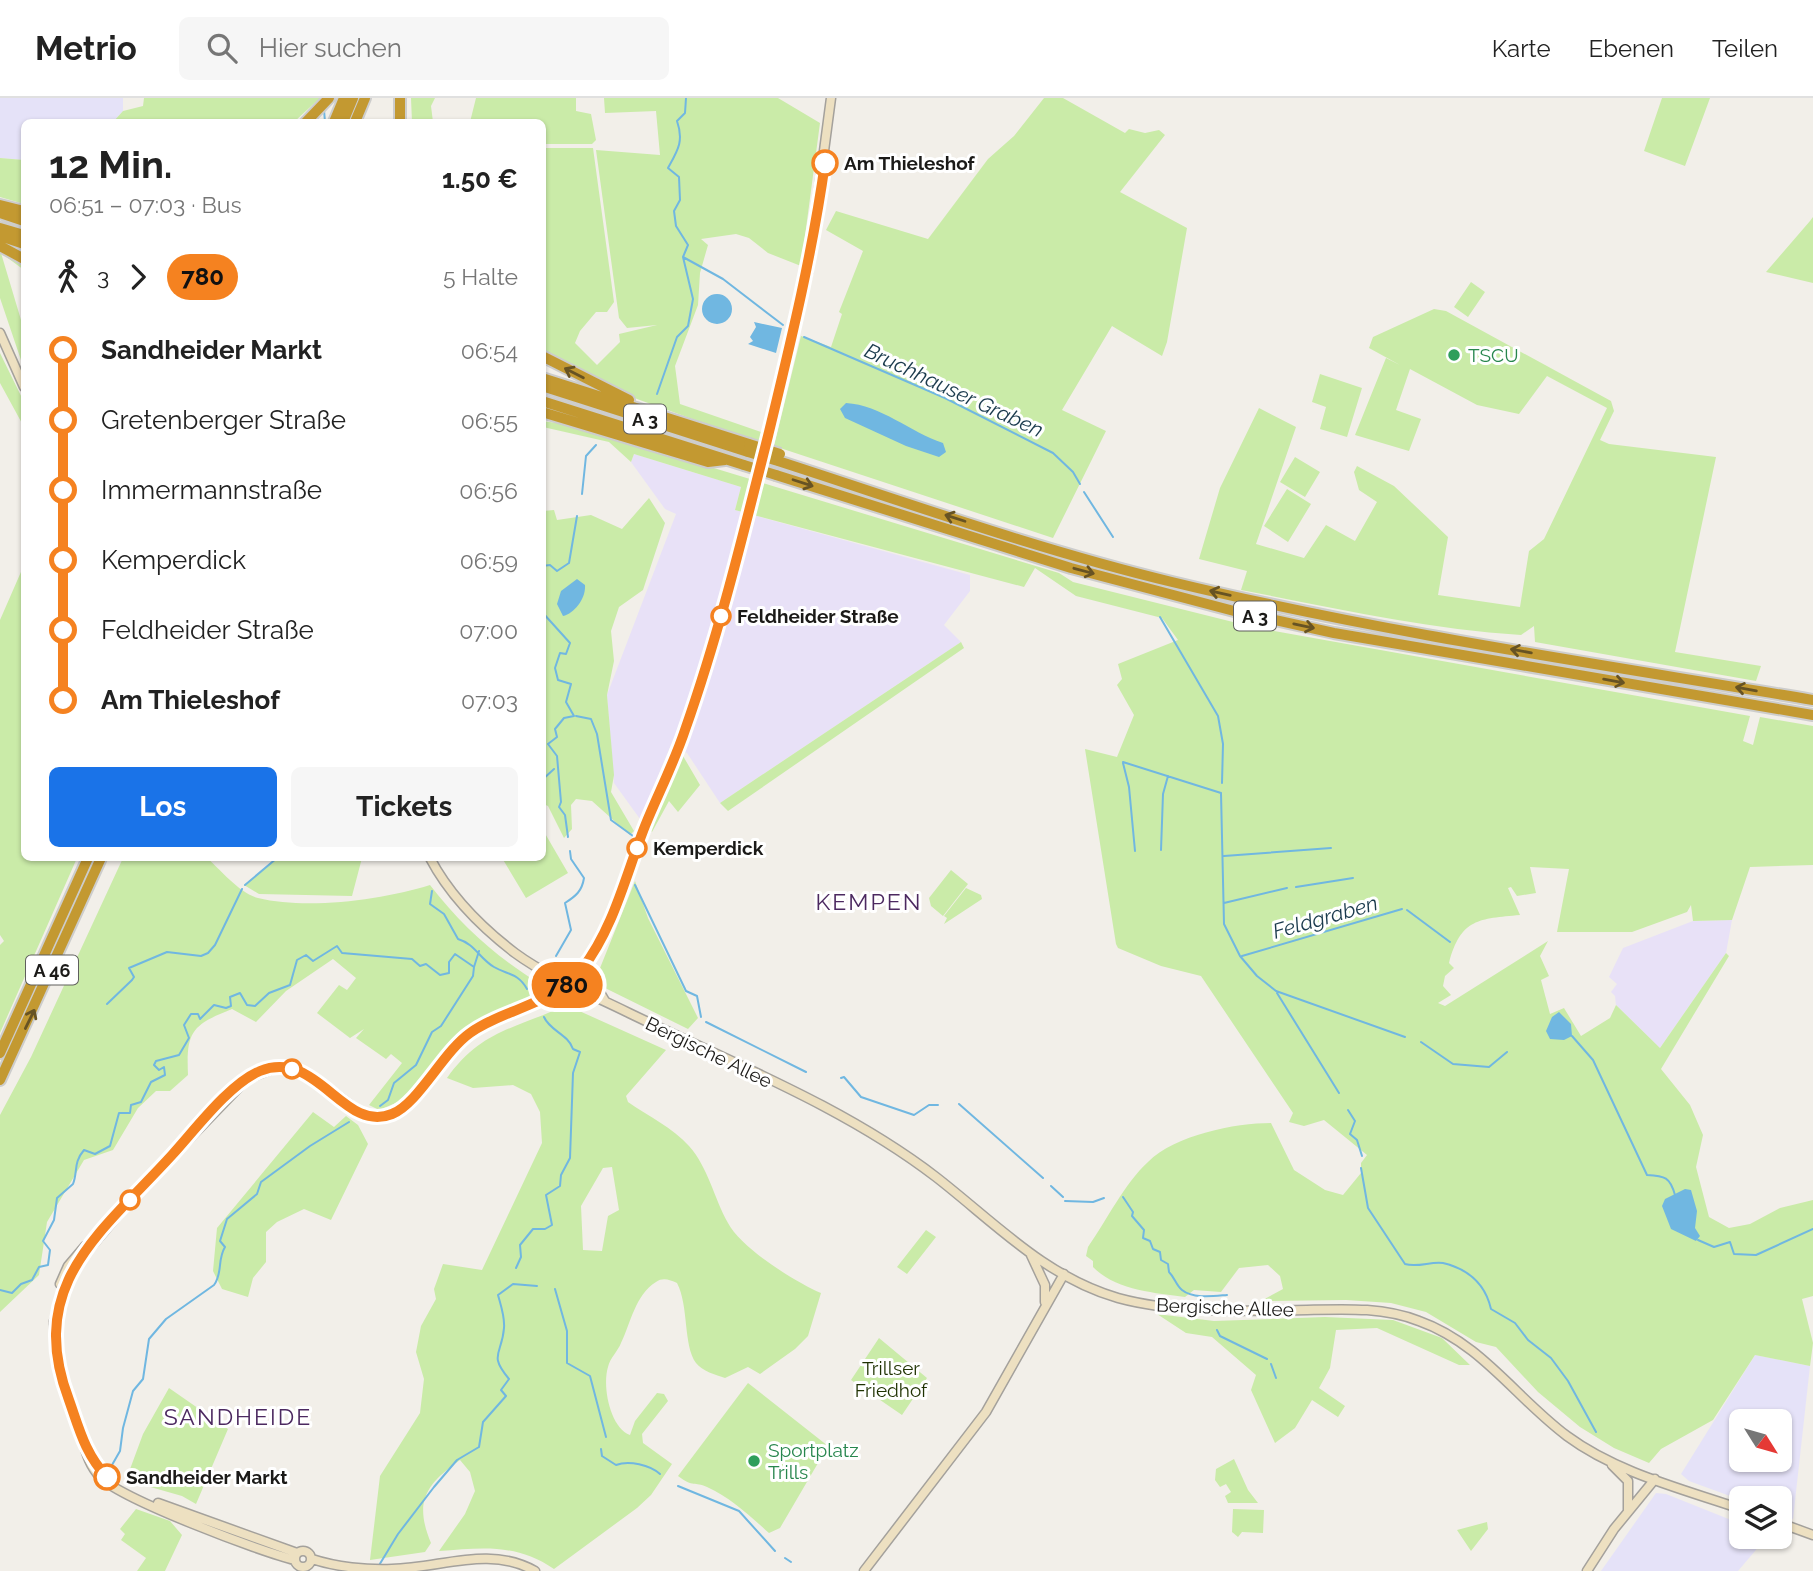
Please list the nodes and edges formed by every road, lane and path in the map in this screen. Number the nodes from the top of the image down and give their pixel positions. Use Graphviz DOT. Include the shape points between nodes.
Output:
graph roads {
  1 [pos="329,98"];
  2 [pos="344,98"];
  3 [pos="353,98"];
  4 [pos="365,98"];
  5 [pos="400,98"];
  6 [pos="831,98"];
  7 [pos="309,119"];
  8 [pos="335,119"];
  9 [pos="344,119"];
  10 [pos="356,119"];
  11 [pos="400,119"];
  12 [pos="0,205"];
  13 [pos="21,210"];
  14 [pos="0,213"];
  15 [pos="21,219"];
  16 [pos="0,228"];
  17 [pos="21,234"];
  18 [pos="0,236"];
  19 [pos="21,243"];
  20 [pos="0,246"];
  21 [pos="21,257"];
  22 [pos="0,332"];
  23 [pos="546,358"];
  24 [pos="546,379"];
  25 [pos="21,380"];
  26 [pos="546,387"];
  27 [pos="546,402"];
  28 [pos="650,412"];
  29 [pos="546,413"];
  30 [pos="749,448"];
  31 [pos="728,460"];
  32 [pos="1813,700"];
  33 [pos="1813,715"];
  34 [pos="85,861"];
  35 [pos="100,861"];
  36 [pos="432,861"];
  37 [pos="588,960"];
  38 [pos="570,984"];
  39 [pos="606,1001"];
  40 [pos="0,1053"];
  41 [pos="0,1080"];
  42 [pos="1031,1255"];
  43 [pos="1064,1274"];
  44 [pos="1045,1305"];
  45 [pos="1605,1460"];
  46 [pos="1655,1479"];
  47 [pos="1729,1505"];
  48 [pos="1628,1510"];
  49 [pos="1792,1527"];
  50 [pos="1813,1535"];
  51 [pos="296,1557"];
  52 [pos="310,1562"];
  53 [pos="317,1571"];
  54 [pos="535,1571"];
  55 [pos="864,1571"];
  56 [pos="1587,1571"];
  1 -- 7 [label="highway"];
  2 -- 8 [label="highway"];
  3 -- 9 [label="highway"];
  4 -- 10 [label="highway"];
  5 -- 11 [label="highway"];
  6 -- 37 [label="street" via="808,272 714,640 678,750 608,923"];
  12 -- 13 [label="highway"];
  14 -- 15 [label="highway"];
  16 -- 17 [label="highway"];
  18 -- 19 [label="highway"];
  20 -- 21 [label="highway"];
  22 -- 25 [label="street"];
  28 -- 23 [label="highway, one-way"];
  24 -- 28 [label="highway"];
  26 -- 30 [label="highway, A 3"];
  27 -- 31 [label="highway, A 3"];
  28 -- 30 [label="highway"];
  29 -- 31 [label="highway" via="708,462"];
  32 -- 30 [label="highway, A 3, one-way, bridge" via="1382,628 1203,590 1065,553"];
  31 -- 33 [label="highway, A 3, one-way, bridge" via="1044,560 1234,611 1385,642"];
  34 -- 40 [label="highway, A 46"];
  41 -- 35 [label="highway, A 46, one-way"];
  36 -- 38 [label="street" via="484,928 518,955"];
  37 -- 38 [label="street"];
  37 -- 39 [label="street" via="592,979"];
  38 -- 39 [label="street, Bergische Allee"];
  38 -- 51 [label="street" via="469,1033 405,1105 388,1116 365,1116 299,1071 260,1071 228,1095 68,1266 56,1296 59,1371 86,1449 107,1477 138,1496"];
  39 -- 42 [label="street, Bergische Allee" via="879,1138 937,1178"];
  42 -- 43 [label="street, Bergische Allee"];
  42 -- 44 [label="street" via="1045,1285"];
  43 -- 44 [label="street"];
  43 -- 45 [label="street, Bergische Allee" via="1113,1296 1163,1307 1395,1313 1444,1331 1492,1366 1552,1424"];
  44 -- 55 [label="street" via="979,1420"];
  45 -- 46 [label="street, Bergische Allee"];
  45 -- 48 [label="street" via="1628,1481"];
  46 -- 47 [label="street, Bergische Allee"];
  46 -- 48 [label="street"];
  48 -- 56 [label="street"];
  49 -- 50 [label="street"];
  51 -- 52 [label="street" via="300,1567"];
  51 -- 52 [label="street" via="308,1551"];
  52 -- 53 [label="street"];
  52 -- 54 [label="street" via="382,1569 489,1558"];
}
